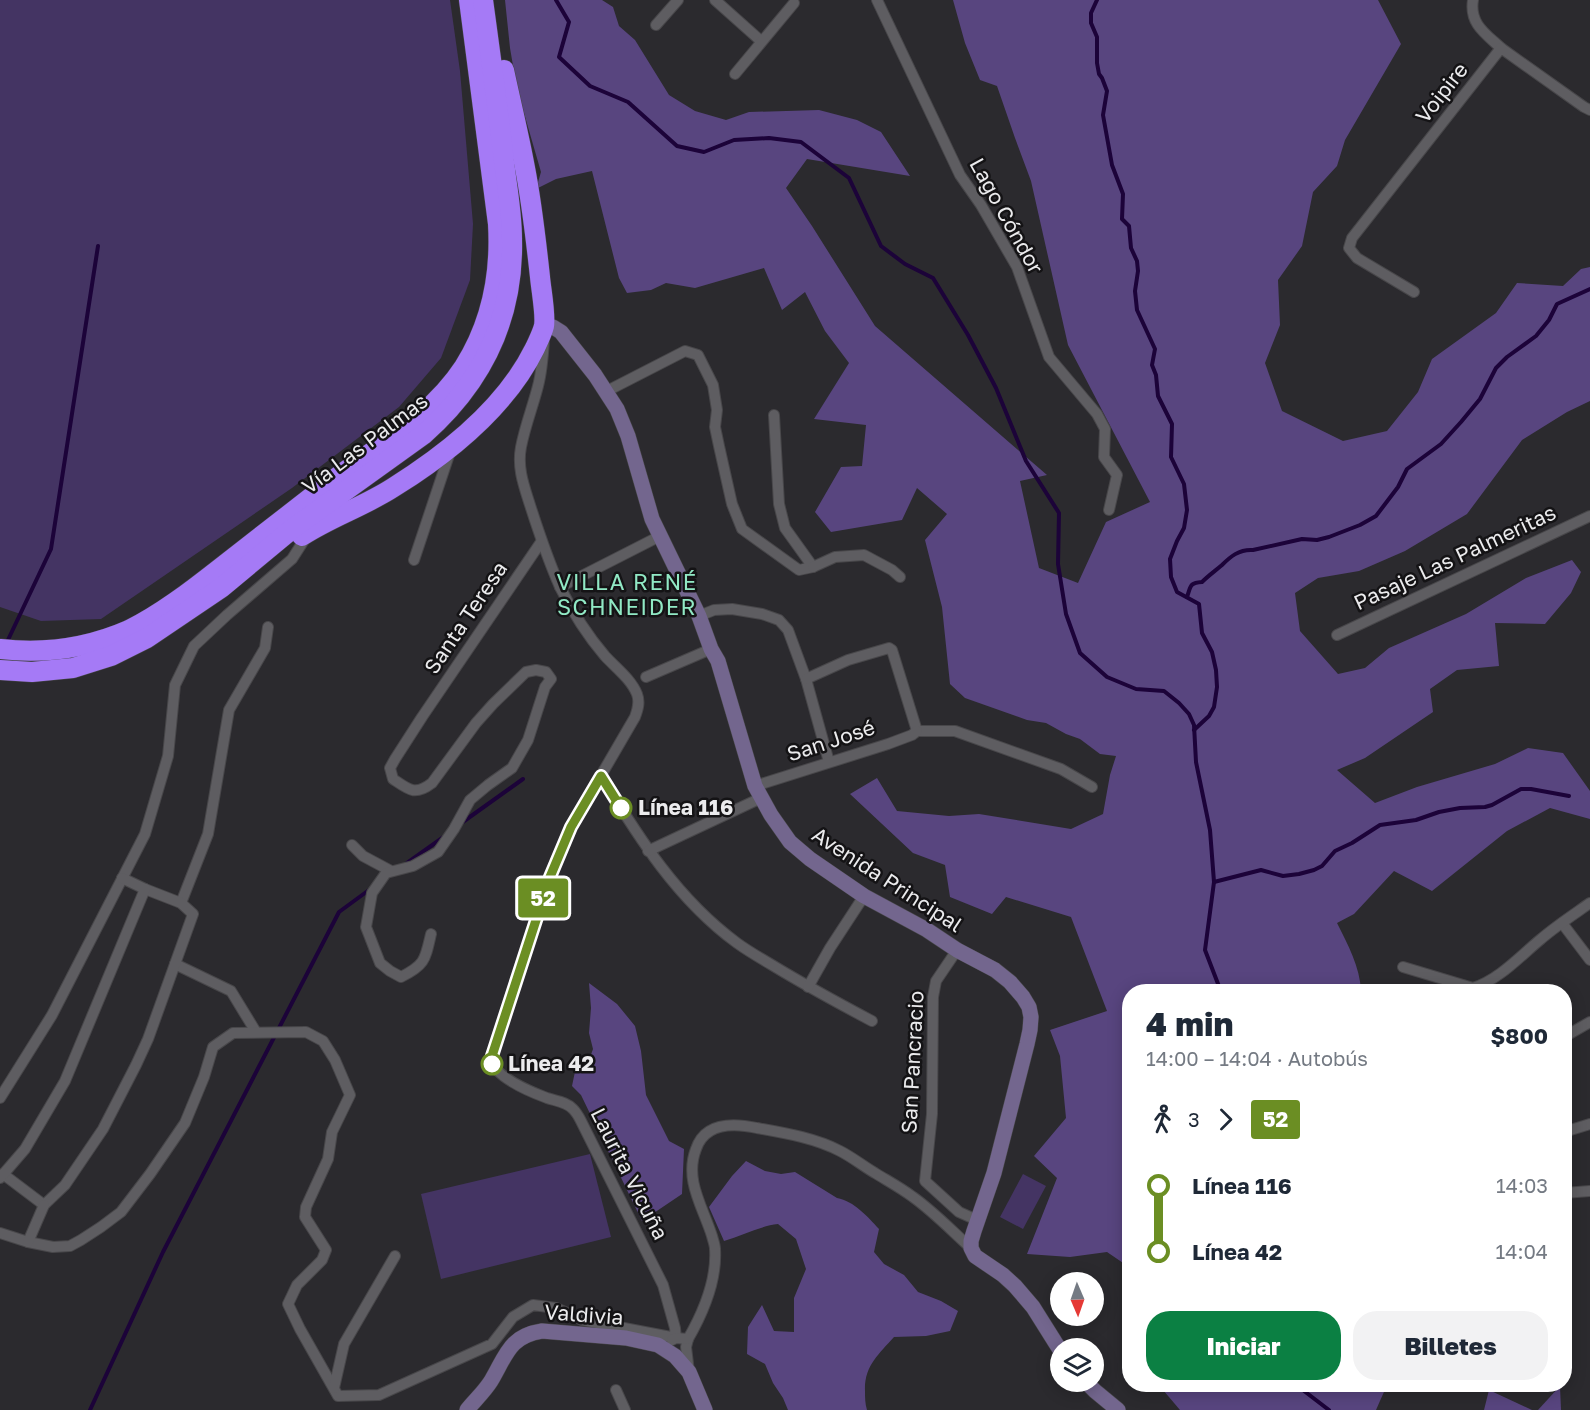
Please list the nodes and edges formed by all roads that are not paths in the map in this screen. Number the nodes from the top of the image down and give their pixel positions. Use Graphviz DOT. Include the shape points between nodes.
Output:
graph roads {
  1 [pos="469,0"];
  2 [pos="483,0"];
  3 [pos="488,0"];
  4 [pos="678,0"];
  5 [pos="715,0"];
  6 [pos="877,0"];
  7 [pos="1473,0"];
  8 [pos="794,3"];
  9 [pos="656,25"];
  10 [pos="761,41"];
  11 [pos="1502,48"];
  12 [pos="735,74"];
  13 [pos="1590,110"];
  14 [pos="1414,292"];
  15 [pos="544,325"];
  16 [pos="607,391"];
  17 [pos="774,415"];
  18 [pos="452,445"];
  19 [pos="1109,510"];
  20 [pos="1590,516"];
  21 [pos="310,531"];
  22 [pos="660,536"];
  23 [pos="541,542"];
  24 [pos="414,560"];
  25 [pos="813,567"];
  26 [pos="900,577"];
  27 [pos="561,587"];
  28 [pos="220,588"];
  29 [pos="699,616"];
  30 [pos="267,627"];
  31 [pos="1336,635"];
  32 [pos="0,649"];
  33 [pos="711,649"];
  34 [pos="0,670"];
  35 [pos="646,677"];
  36 [pos="806,679"];
  37 [pos="917,731"];
  38 [pos="829,762"];
  39 [pos="601,776"];
  40 [pos="1092,787"];
  41 [pos="758,792"];
  42 [pos="352,845"];
  43 [pos="648,851"];
  44 [pos="391,871"];
  45 [pos="122,878"];
  46 [pos="145,889"];
  47 [pos="864,896"];
  48 [pos="181,903"];
  49 [pos="1590,903"];
  50 [pos="1562,922"];
  51 [pos="431,934"];
  52 [pos="957,950"];
  53 [pos="1590,960"];
  54 [pos="175,964"];
  55 [pos="1402,967"];
  56 [pos="1459,984"];
  57 [pos="1484,984"];
  58 [pos="808,987"];
  59 [pos="872,1021"];
  60 [pos="1590,1022"];
  61 [pos="256,1032"];
  62 [pos="1572,1032"];
  63 [pos="0,1098"];
  64 [pos="1590,1124"];
  65 [pos="1572,1130"];
  66 [pos="1,1176"];
  67 [pos="1590,1191"];
  68 [pos="1572,1192"];
  69 [pos="44,1204"];
  70 [pos="978,1221"];
  71 [pos="0,1233"];
  72 [pos="28,1242"];
  73 [pos="971,1248"];
  74 [pos="395,1256"];
  75 [pos="676,1338"];
  76 [pos="1052,1338"];
  77 [pos="688,1340"];
  78 [pos="658,1345"];
  79 [pos="689,1372"];
  80 [pos="616,1390"];
  81 [pos="336,1392"];
  82 [pos="1096,1392"];
  83 [pos="467,1410"];
  84 [pos="625,1410"];
  85 [pos="705,1410"];
  86 [pos="1119,1410"];
  1 -- 32 [label="highway, Vía Las Palmas" via="498,224 498,261 488,315 458,376 409,425 147,620 110,637 72,647"];
  2 -- 28 [label="highway, Vía Las Palmas" via="512,238 511,278 496,336 478,373 423,435 292,529"];
  3 -- 15 [label="highway" via="525,170"];
  4 -- 9 [label="street"];
  5 -- 10 [label="street"];
  6 -- 19 [label="street, Lago Cóndor" via="960,176 1017,267 1049,357 1105,429 1104,457 1118,475"];
  7 -- 11 [label="street" via="1475,22"];
  8 -- 10 [label="street"];
  10 -- 12 [label="street"];
  11 -- 13 [label="street"];
  11 -- 14 [label="street, Voipire" via="1352,238 1349,248 1357,258"];
  15 -- 16 [label="street, Avenida Principal" via="561,332"];
  15 -- 18 [label="highway" via="515,382 494,408"];
  15 -- 23 [label="street" via="543,361 519,460"];
  16 -- 22 [label="street, Avenida Principal" via="628,436"];
  16 -- 25 [label="street" via="686,351 698,355 713,385 718,446 742,529 799,570"];
  17 -- 25 [label="street" via="779,504 785,528"];
  18 -- 21 [label="highway" via="392,488"];
  18 -- 24 [label="street"];
  20 -- 31 [label="street, Pasaje Las Palmeritas"];
  21 -- 28 [label="highway" via="259,567"];
  21 -- 45 [label="street" via="292,559 194,646 175,685 168,756 145,834"];
  22 -- 27 [label="street"];
  22 -- 29 [label="street, Avenida Principal"];
  23 -- 27 [label="street"];
  23 -- 44 [label="street, Santa Teresa" via="390,768 393,779 412,790 420,791 432,783 493,704 526,672 536,670 546,672 551,679 528,740 512,768 470,800 438,852 413,866"];
  25 -- 26 [label="street" via="835,557 864,555"];
  27 -- 39 [label="street" via="588,633 636,694 635,717"];
  28 -- 34 [label="highway, Vía Las Palmas" via="147,638 111,656 52,671"];
  29 -- 33 [label="street, Avenida Principal"];
  29 -- 36 [label="street" via="732,609 779,620 788,630"];
  30 -- 48 [label="street" via="265,648 229,710 208,834"];
  33 -- 35 [label="street"];
  33 -- 41 [label="street, Avenida Principal"];
  36 -- 37 [label="street" via="848,660 889,648"];
  36 -- 38 [label="street"];
  37 -- 38 [label="street, San José"];
  37 -- 40 [label="street" via="955,731 1061,769"];
  38 -- 41 [label="street, San José"];
  39 -- 43 [label="street"];
  39 -- 75 [label="street, Laurita Vicuña" via="571,827 550,877 491,1059 497,1071 526,1089 573,1108 663,1285"];
  41 -- 43 [label="street, San José"];
  41 -- 47 [label="street, Avenida Principal" via="790,842"];
  42 -- 44 [label="street" via="363,856"];
  43 -- 58 [label="street" via="685,896 737,944"];
  44 -- 51 [label="street" via="372,893 366,927 380,963 401,977 410,973 421,966"];
  45 -- 46 [label="street"];
  45 -- 63 [label="street" via="52,1015"];
  46 -- 48 [label="street"];
  46 -- 66 [label="street" via="65,1082 25,1149"];
  47 -- 52 [label="street, Avenida Principal"];
  47 -- 58 [label="street"];
  48 -- 54 [label="street" via="193,914"];
  49 -- 50 [label="street"];
  50 -- 53 [label="street"];
  50 -- 57 [label="street"];
  52 -- 70 [label="street, San Pancracio" via="936,981 933,997 932,1114 925,1181 959,1212"];
  52 -- 70 [label="street, Avenida Principal" via="1010,982 1023,997 1031,1017 1000,1152"];
  54 -- 61 [label="street" via="231,991"];
  54 -- 69 [label="street" via="148,1040 103,1129 64,1185"];
  55 -- 56 [label="street"];
  58 -- 59 [label="street"];
  60 -- 62 [label="street"];
  61 -- 72 [label="street" via="233,1033 213,1047 185,1123 121,1212 70,1246"];
  61 -- 81 [label="street" via="306,1032 323,1041 350,1095 332,1132 328,1159 306,1207 305,1218 326,1250 322,1260 297,1285 288,1304"];
  64 -- 65 [label="street"];
  66 -- 69 [label="street"];
  67 -- 68 [label="street"];
  69 -- 72 [label="street"];
  70 -- 73 [label="street, Avenida Principal"];
  71 -- 72 [label="street"];
  73 -- 76 [label="street" via="975,1256 1015,1286"];
  73 -- 77 [label="street" via="914,1197 839,1151 806,1138 746,1125 717,1126 700,1140 693,1159 693,1187 715,1248 705,1304"];
  74 -- 81 [label="street" via="344,1344"];
  75 -- 77 [label="street"];
  75 -- 78 [label="street"];
  75 -- 81 [label="street" via="582,1320 556,1308 533,1305 513,1317 492,1344 380,1395"];
  77 -- 79 [label="street"];
  78 -- 79 [label="street, Valdivia"];
  78 -- 83 [label="street, Valdivia" via="556,1331 530,1333 506,1353"];
  79 -- 85 [label="street"];
  80 -- 84 [label="street"];
  82 -- 86 [label="street"];
}
